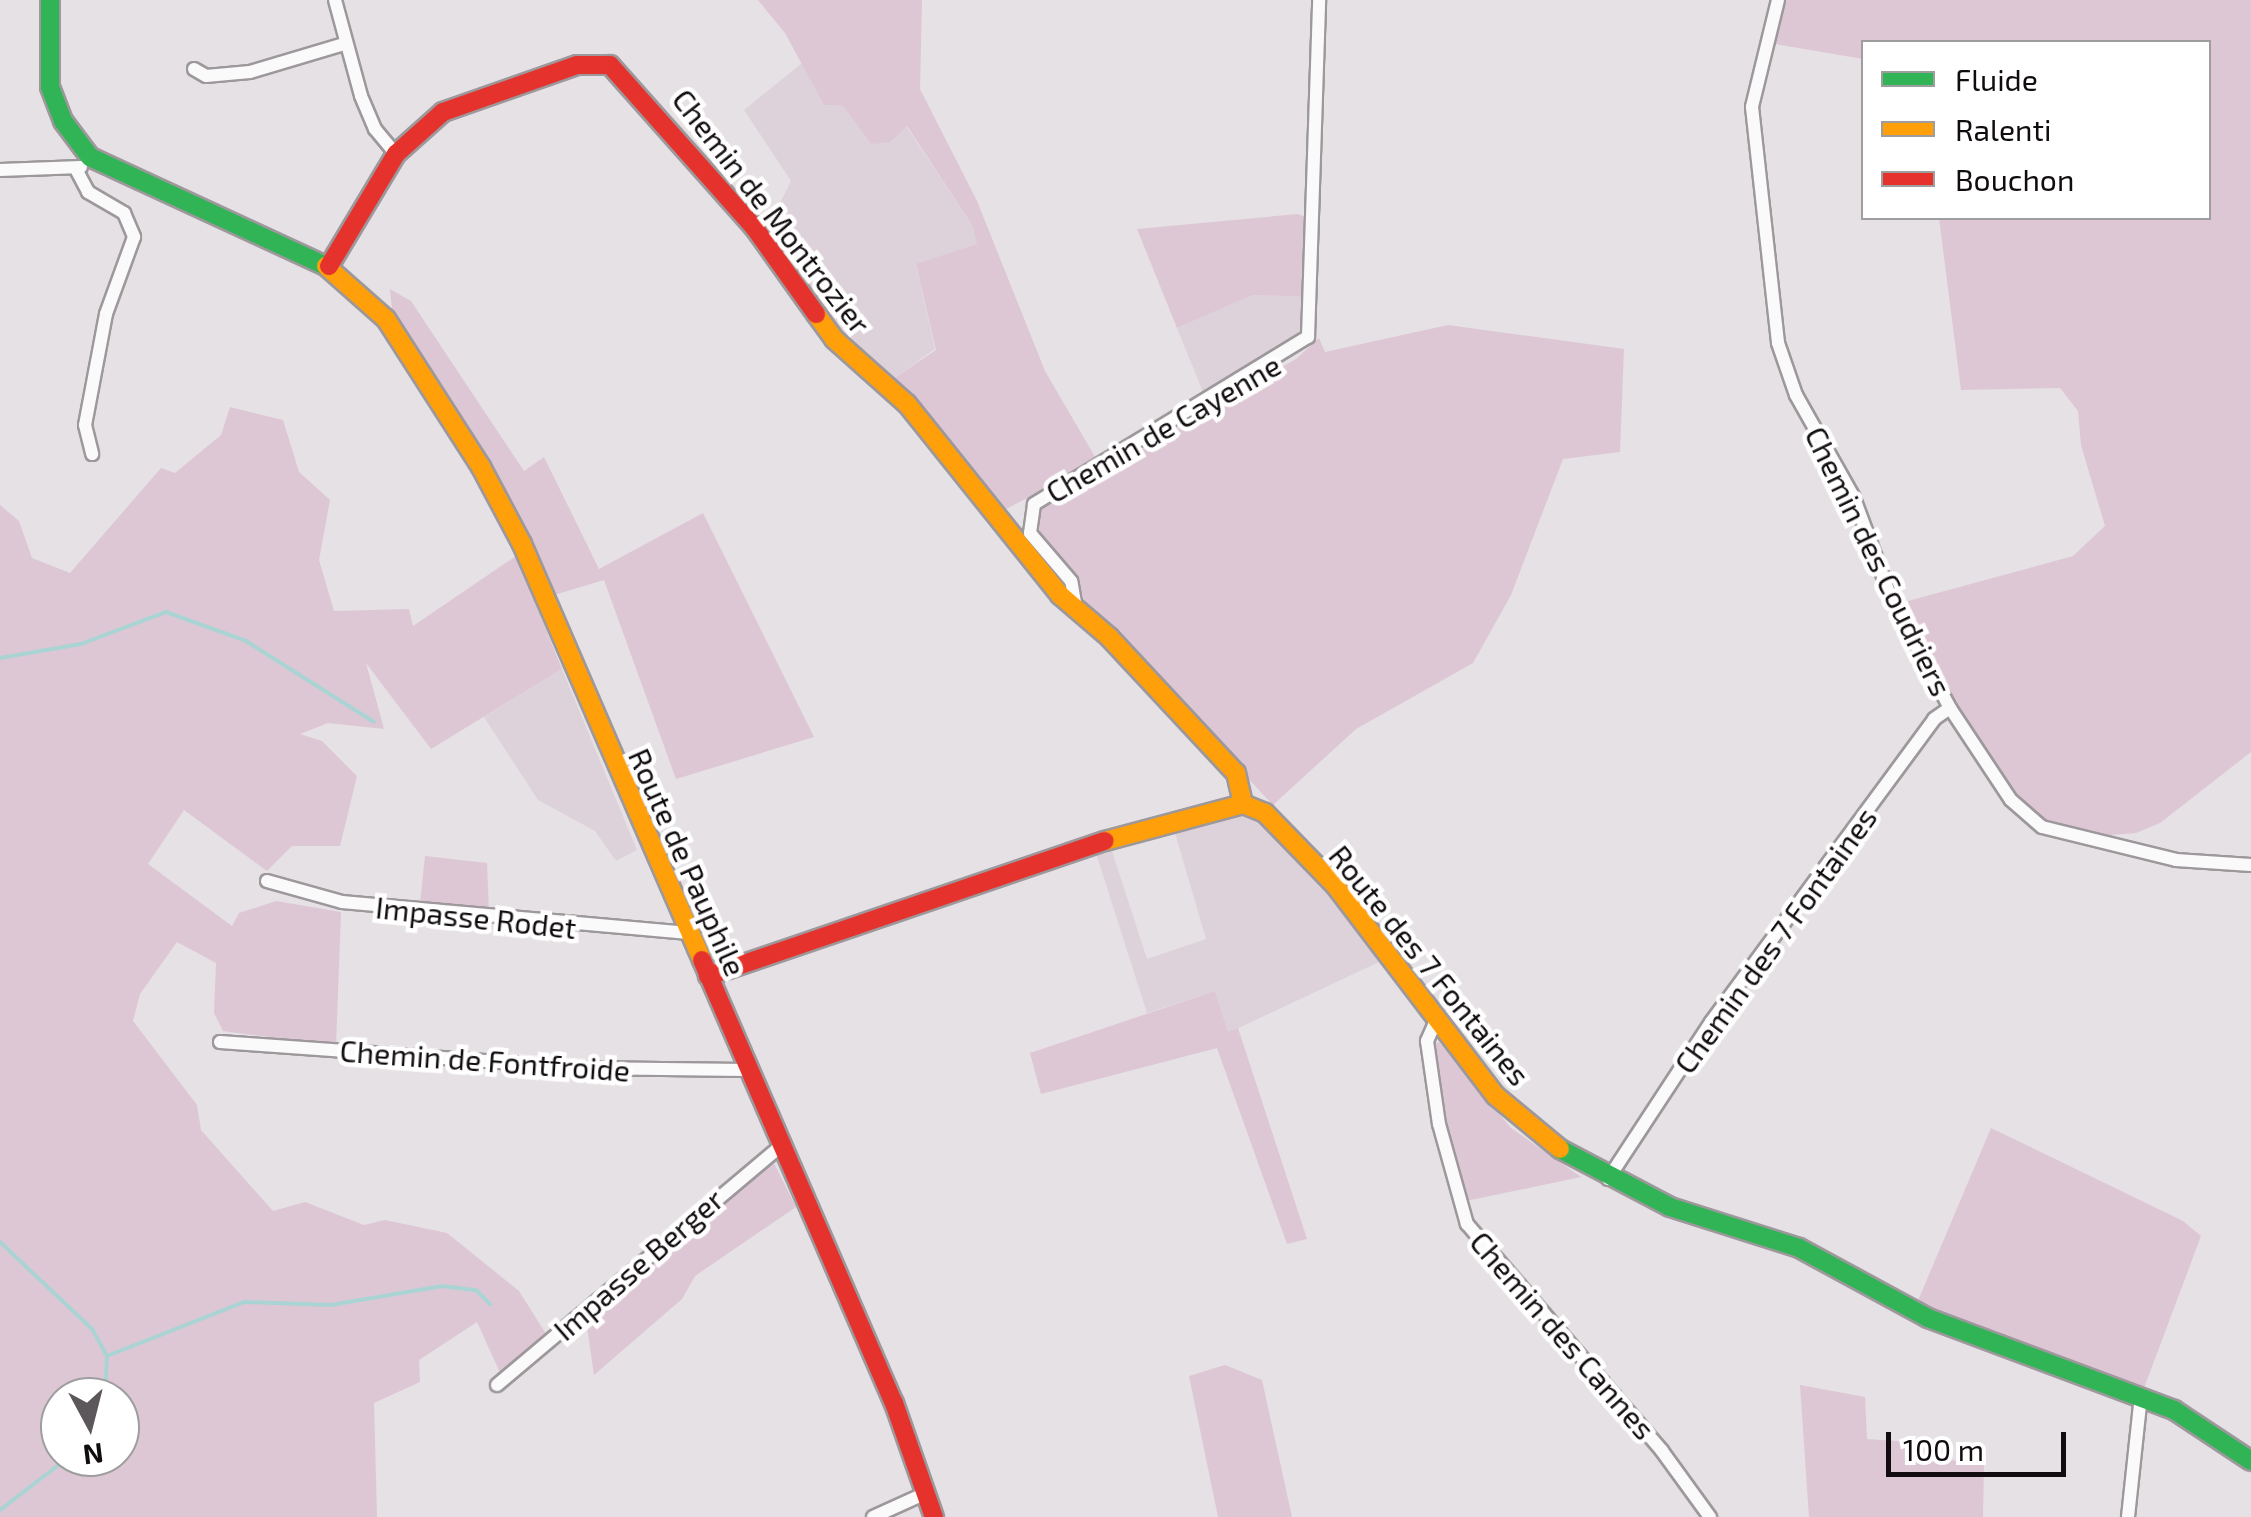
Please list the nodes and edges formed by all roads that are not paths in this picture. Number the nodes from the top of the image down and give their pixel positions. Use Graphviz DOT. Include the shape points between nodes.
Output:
graph roads {
  1 [pos="50,0"];
  2 [pos="335,0"];
  3 [pos="1319,0"];
  4 [pos="1778,0"];
  5 [pos="344,44"];
  6 [pos="194,69"];
  7 [pos="396,154"];
  8 [pos="83,164"];
  9 [pos="0,170"];
  10 [pos="329,266"];
  11 [pos="92,454"];
  12 [pos="1076,608"];
  13 [pos="1950,708"];
  14 [pos="1243,804"];
  15 [pos="2251,865"];
  16 [pos="267,881"];
  17 [pos="690,933"];
  18 [pos="708,976"];
  19 [pos="1435,1023"];
  20 [pos="220,1042"];
  21 [pos="749,1070"];
  22 [pos="782,1145"];
  23 [pos="1608,1179"];
  24 [pos="497,1386"];
  25 [pos="2142,1396"];
  26 [pos="2251,1461"];
  27 [pos="928,1492"];
  28 [pos="873,1517"];
  29 [pos="934,1517"];
  30 [pos="1710,1517"];
  31 [pos="2128,1517"];
  1 -- 8 [label="street" via="50,87"];
  2 -- 5 [label="street"];
  3 -- 12 [label="street, Chemin de Cayenne" via="1308,338 1034,504 1030,532 1071,581"];
  4 -- 13 [label="street, Chemin des Coudriers" via="1752,106 1778,343 1796,395 1854,498 1891,598"];
  5 -- 6 [label="street" via="250,72 206,76"];
  5 -- 7 [label="street" via="375,129"];
  7 -- 10 [label="street, Chemin de Montrozier"];
  7 -- 12 [label="street, Chemin de Montrozier" via="443,112 557,70 593,64 624,74 754,227 834,339 907,404"];
  8 -- 9 [label="street"];
  8 -- 10 [label="street, Route de Pauphile"];
  8 -- 11 [label="street" via="88,192 124,213 134,237 106,314 85,425"];
  10 -- 17 [label="street, Route de Pauphile" via="386,319 500,500"];
  12 -- 14 [label="street, Chemin de Montrozier" via="1236,773"];
  13 -- 15 [label="street, Chemin des Coudriers" via="2011,800 2042,827 2176,860"];
  13 -- 23 [label="street, Chemin des 7 Fontaines" via="1934,720 1711,1022"];
  14 -- 18 [label="street" via="1142,828"];
  14 -- 19 [label="street, Route des 7 Fontaines" via="1265,813 1335,885"];
  16 -- 17 [label="street, Impasse Rodet" via="342,902"];
  17 -- 18 [label="street, Route de Pauphile"];
  18 -- 21 [label="street, Route de Pauphile"];
  19 -- 23 [label="street, Route des 7 Fontaines" via="1525,1124"];
  19 -- 30 [label="street, Chemin des Cannes" via="1428,1041 1438,1124 1467,1224 1662,1451"];
  20 -- 21 [label="street, Chemin de Fontfroide" via="578,1068"];
  21 -- 22 [label="street, Route de Pauphile"];
  22 -- 24 [label="street, Impasse Berger"];
  22 -- 27 [label="street, Route de Pauphile"];
  23 -- 25 [label="street, Route des 7 Fontaines" via="1670,1207 1782,1240 1928,1318"];
  25 -- 26 [label="street, Route des 7 Fontaines" via="2213,1432"];
  25 -- 31 [label="street"];
  27 -- 28 [label="street"];
  27 -- 29 [label="street, Route de Pauphile"];
}
